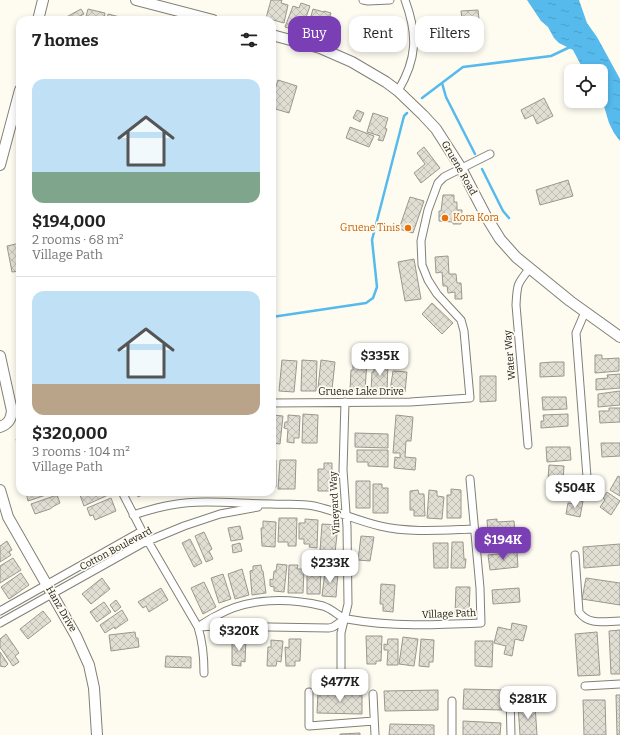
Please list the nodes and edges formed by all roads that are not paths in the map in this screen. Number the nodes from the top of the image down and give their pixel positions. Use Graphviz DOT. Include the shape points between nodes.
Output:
graph roads {
  1 [pos="43,0"];
  2 [pos="136,0"];
  3 [pos="363,0"];
  4 [pos="390,0"];
  5 [pos="405,0"];
  6 [pos="39,16"];
  7 [pos="198,16"];
  8 [pos="276,36"];
  9 [pos="398,92"];
  10 [pos="16,105"];
  11 [pos="490,154"];
  12 [pos="0,165"];
  13 [pos="461,168"];
  14 [pos="530,268"];
  15 [pos="585,312"];
  16 [pos="620,337"];
  17 [pos="0,356"];
  18 [pos="345,402"];
  19 [pos="276,403"];
  20 [pos="0,427"];
  21 [pos="528,445"];
  22 [pos="586,477"];
  23 [pos="470,479"];
  24 [pos="0,490"];
  25 [pos="124,496"];
  26 [pos="272,504"];
  27 [pos="347,515"];
  28 [pos="133,516"];
  29 [pos="474,529"];
  30 [pos="142,531"];
  31 [pos="149,542"];
  32 [pos="575,555"];
  33 [pos="47,585"];
  34 [pos="53,595"];
  35 [pos="0,611"];
  36 [pos="345,619"];
  37 [pos="620,621"];
  38 [pos="0,623"];
  39 [pos="198,627"];
  40 [pos="204,673"];
  41 [pos="341,674"];
  42 [pos="620,684"];
  43 [pos="586,686"];
  44 [pos="309,692"];
  45 [pos="373,694"];
  46 [pos="525,694"];
  47 [pos="452,701"];
  48 [pos="374,721"];
  49 [pos="97,735"];
  50 [pos="375,735"];
  51 [pos="452,735"];
  52 [pos="511,735"];
  1 -- 6 [label="street"];
  2 -- 7 [label="street"];
  3 -- 4 [label="street"];
  5 -- 9 [label="street" via="415,37 412,62"];
  8 -- 9 [label="street, Gruene Road" via="320,48 352,62"];
  9 -- 13 [label="street, Gruene Road" via="436,129"];
  10 -- 12 [label="street"];
  11 -- 13 [label="street, Gruene Lake Drive"];
  13 -- 14 [label="street, Gruene Road" via="500,239"];
  13 -- 18 [label="street, Gruene Lake Drive" via="438,183 428,210 421,241 422,265 428,280 461,320 470,398 410,402"];
  14 -- 15 [label="street, Gruene Road"];
  14 -- 21 [label="street, Water Way" via="516,288"];
  15 -- 16 [label="street, Gruene Road"];
  15 -- 22 [label="street" via="576,333"];
  17 -- 20 [label="street" via="12,411 11,419 5,426"];
  18 -- 19 [label="street, Gruene Lake Drive"];
  18 -- 27 [label="street, Vineyard Way" via="343,470"];
  23 -- 29 [label="street, Village Path"];
  24 -- 33 [label="street, Hanz Drive" via="8,517"];
  25 -- 28 [label="street"];
  26 -- 27 [label="street, Cotton Boulevard" via="312,505"];
  26 -- 28 [label="street, Cotton Boulevard" via="172,504"];
  26 -- 31 [label="street, Cotton Boulevard" via="220,514 184,526"];
  27 -- 29 [label="street, Cotton Boulevard" via="380,526 431,530"];
  27 -- 36 [label="street, Vineyard Way" via="348,604"];
  28 -- 30 [label="street"];
  29 -- 36 [label="street, Village Path" via="481,624 412,626"];
  30 -- 31 [label="street"];
  30 -- 33 [label="street, Cotton Boulevard"];
  31 -- 34 [label="street, Cotton Boulevard"];
  31 -- 39 [label="street"];
  32 -- 37 [label="street" via="579,612 584,619 594,622"];
  33 -- 34 [label="street, Hanz Drive"];
  33 -- 35 [label="street, Cotton Boulevard"];
  34 -- 38 [label="street, Cotton Boulevard"];
  34 -- 49 [label="street, Hanz Drive" via="89,665 94,688"];
  36 -- 39 [label="street" via="329,628"];
  36 -- 39 [label="street, Village Path" via="325,606 264,601 242,605 217,615"];
  36 -- 41 [label="street, Vineyard Way" via="341,633"];
  39 -- 40 [label="street" via="203,641"];
  42 -- 43 [label="street"];
  44 -- 48 [label="street" via="310,726"];
  45 -- 48 [label="street"];
  46 -- 52 [label="street" via="510,694"];
  47 -- 51 [label="street"];
  48 -- 50 [label="street"];
}
